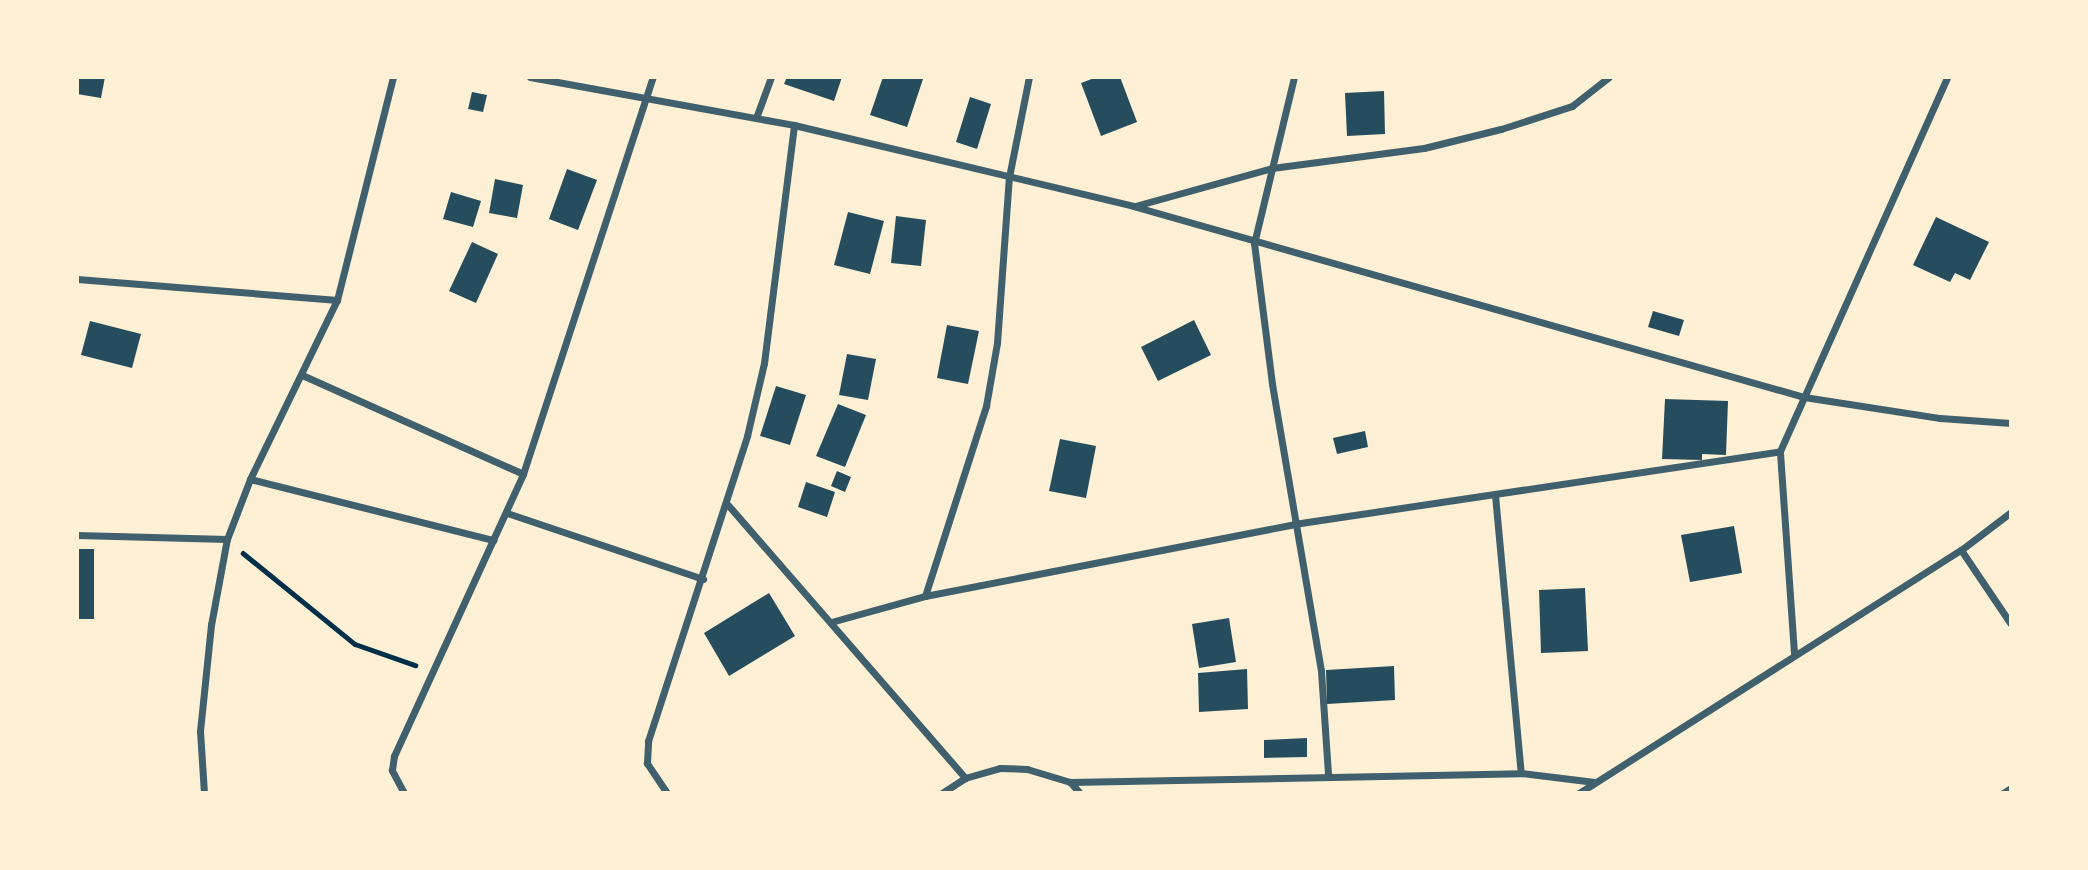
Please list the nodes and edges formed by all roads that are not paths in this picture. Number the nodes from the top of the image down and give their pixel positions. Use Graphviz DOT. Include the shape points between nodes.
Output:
graph roads {
  1 [pos="393,77"];
  2 [pos="530,77"];
  3 [pos="653,77"];
  4 [pos="771,77"];
  5 [pos="1029,77"];
  6 [pos="1294,77"];
  7 [pos="1609,77"];
  8 [pos="1947,77"];
  9 [pos="647,95"];
  10 [pos="756,118"];
  11 [pos="793,125"];
  12 [pos="1272,167"];
  13 [pos="1009,177"];
  14 [pos="1133,206"];
  15 [pos="1254,243"];
  16 [pos="77,279"];
  17 [pos="337,300"];
  18 [pos="302,375"];
  19 [pos="1804,397"];
  20 [pos="2011,423"];
  21 [pos="1780,451"];
  22 [pos="523,474"];
  23 [pos="250,479"];
  24 [pos="1495,495"];
  25 [pos="728,505"];
  26 [pos="2011,512"];
  27 [pos="507,513"];
  28 [pos="1294,524"];
  29 [pos="77,535"];
  30 [pos="227,539"];
  31 [pos="493,540"];
  32 [pos="1961,550"];
  33 [pos="703,579"];
  34 [pos="925,596"];
  35 [pos="831,622"];
  36 [pos="2011,624"];
  37 [pos="1794,653"];
  38 [pos="1521,773"];
  39 [pos="1328,775"];
  40 [pos="965,778"];
  41 [pos="1070,782"];
  42 [pos="1594,782"];
  43 [pos="2011,788"];
  44 [pos="204,793"];
  45 [pos="404,793"];
  46 [pos="667,793"];
  47 [pos="942,793"];
  48 [pos="1080,793"];
  49 [pos="1579,793"];
  50 [pos="2003,793"];
  1 -- 17 [label="street"];
  2 -- 9 [label="street"];
  3 -- 9 [label="street"];
  4 -- 10 [label="street"];
  5 -- 13 [label="street"];
  6 -- 12 [label="street"];
  7 -- 12 [label="street" via="1572,106 1500,129 1424,148"];
  8 -- 19 [label="street"];
  9 -- 10 [label="street"];
  9 -- 22 [label="street"];
  10 -- 11 [label="street"];
  11 -- 13 [label="street"];
  11 -- 25 [label="street" via="764,363"];
  12 -- 14 [label="street"];
  12 -- 15 [label="street"];
  13 -- 14 [label="street"];
  13 -- 34 [label="street" via="997,342 986,406"];
  14 -- 15 [label="street"];
  15 -- 19 [label="street"];
  15 -- 28 [label="street"];
  16 -- 17 [label="street"];
  17 -- 18 [label="street"];
  18 -- 22 [label="street"];
  18 -- 23 [label="street"];
  19 -- 20 [label="street" via="1940,418"];
  19 -- 21 [label="street"];
  21 -- 24 [label="street"];
  21 -- 37 [label="street"];
  22 -- 27 [label="street"];
  23 -- 30 [label="street"];
  23 -- 31 [label="street"];
  24 -- 28 [label="street"];
  24 -- 38 [label="street"];
  25 -- 33 [label="street"];
  25 -- 35 [label="street"];
  26 -- 32 [label="street"];
  27 -- 31 [label="street"];
  27 -- 33 [label="street"];
  28 -- 34 [label="street"];
  28 -- 39 [label="street" via="1321,671"];
  29 -- 30 [label="street"];
  30 -- 44 [label="street" via="203,681"];
  31 -- 45 [label="street" via="394,756 392,770"];
  32 -- 36 [label="street"];
  32 -- 37 [label="street"];
  33 -- 46 [label="street" via="648,741 647,764"];
  34 -- 35 [label="street"];
  35 -- 40 [label="street"];
  37 -- 42 [label="street"];
  38 -- 39 [label="street"];
  38 -- 42 [label="street"];
  39 -- 41 [label="street"];
  40 -- 41 [label="street" via="1000,768 1027,769"];
  40 -- 47 [label="street"];
  41 -- 48 [label="street"];
  42 -- 49 [label="street"];
  43 -- 50 [label="street"];
}
